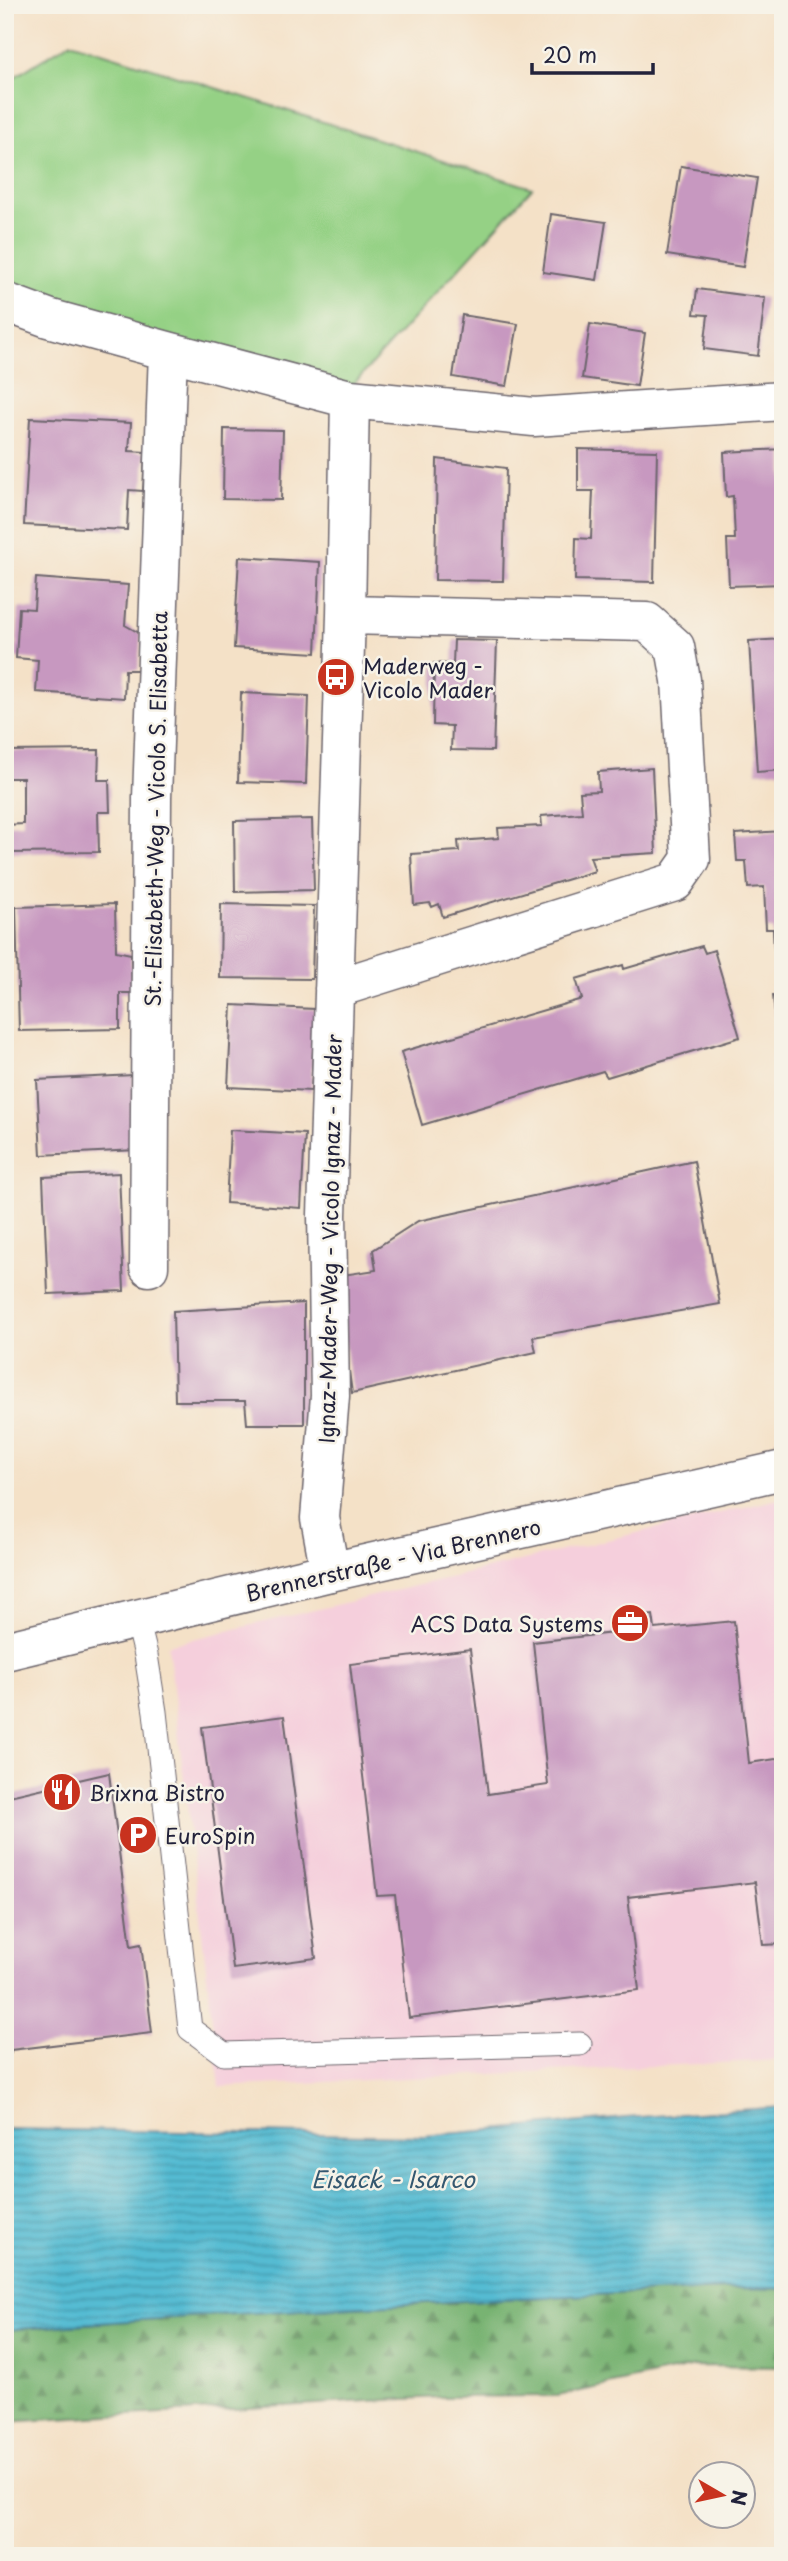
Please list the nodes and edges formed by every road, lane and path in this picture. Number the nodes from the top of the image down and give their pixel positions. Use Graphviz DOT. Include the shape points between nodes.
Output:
graph roads {
  1 [pos="5,302"];
  2 [pos="168,351"];
  3 [pos="350,399"];
  4 [pos="783,401"];
  5 [pos="346,615"];
  6 [pos="334,989"];
  7 [pos="149,1267"];
  8 [pos="783,1470"];
  9 [pos="330,1572"];
  10 [pos="137,1619"];
  11 [pos="5,1651"];
  12 [pos="580,2044"];
  1 -- 2 [label="street"];
  2 -- 3 [label="street"];
  2 -- 7 [label="street, St.-Elisabeth-Weg - Vicolo S. Elisabetta" via="152,798"];
  3 -- 4 [label="street" via="534,417"];
  3 -- 5 [label="street, Ignaz-Mader-Weg - Vicolo Ignaz - Mader"];
  5 -- 6 [label="street, Ignaz-Mader-Weg - Vicolo Ignaz - Mader"];
  5 -- 6 [label="street" via="647,622 675,647 691,859 675,882"];
  6 -- 9 [label="street, Ignaz-Mader-Weg - Vicolo Ignaz - Mader" via="327,1215 330,1396 320,1518"];
  8 -- 9 [label="street, Brennerstraße - Via Brennero"];
  9 -- 10 [label="street, Brennerstraße - Via Brennero"];
  10 -- 11 [label="street, Brennerstraße - Via Brennero"];
  10 -- 12 [label="lane" via="155,1712 190,2029 224,2054"];
}
